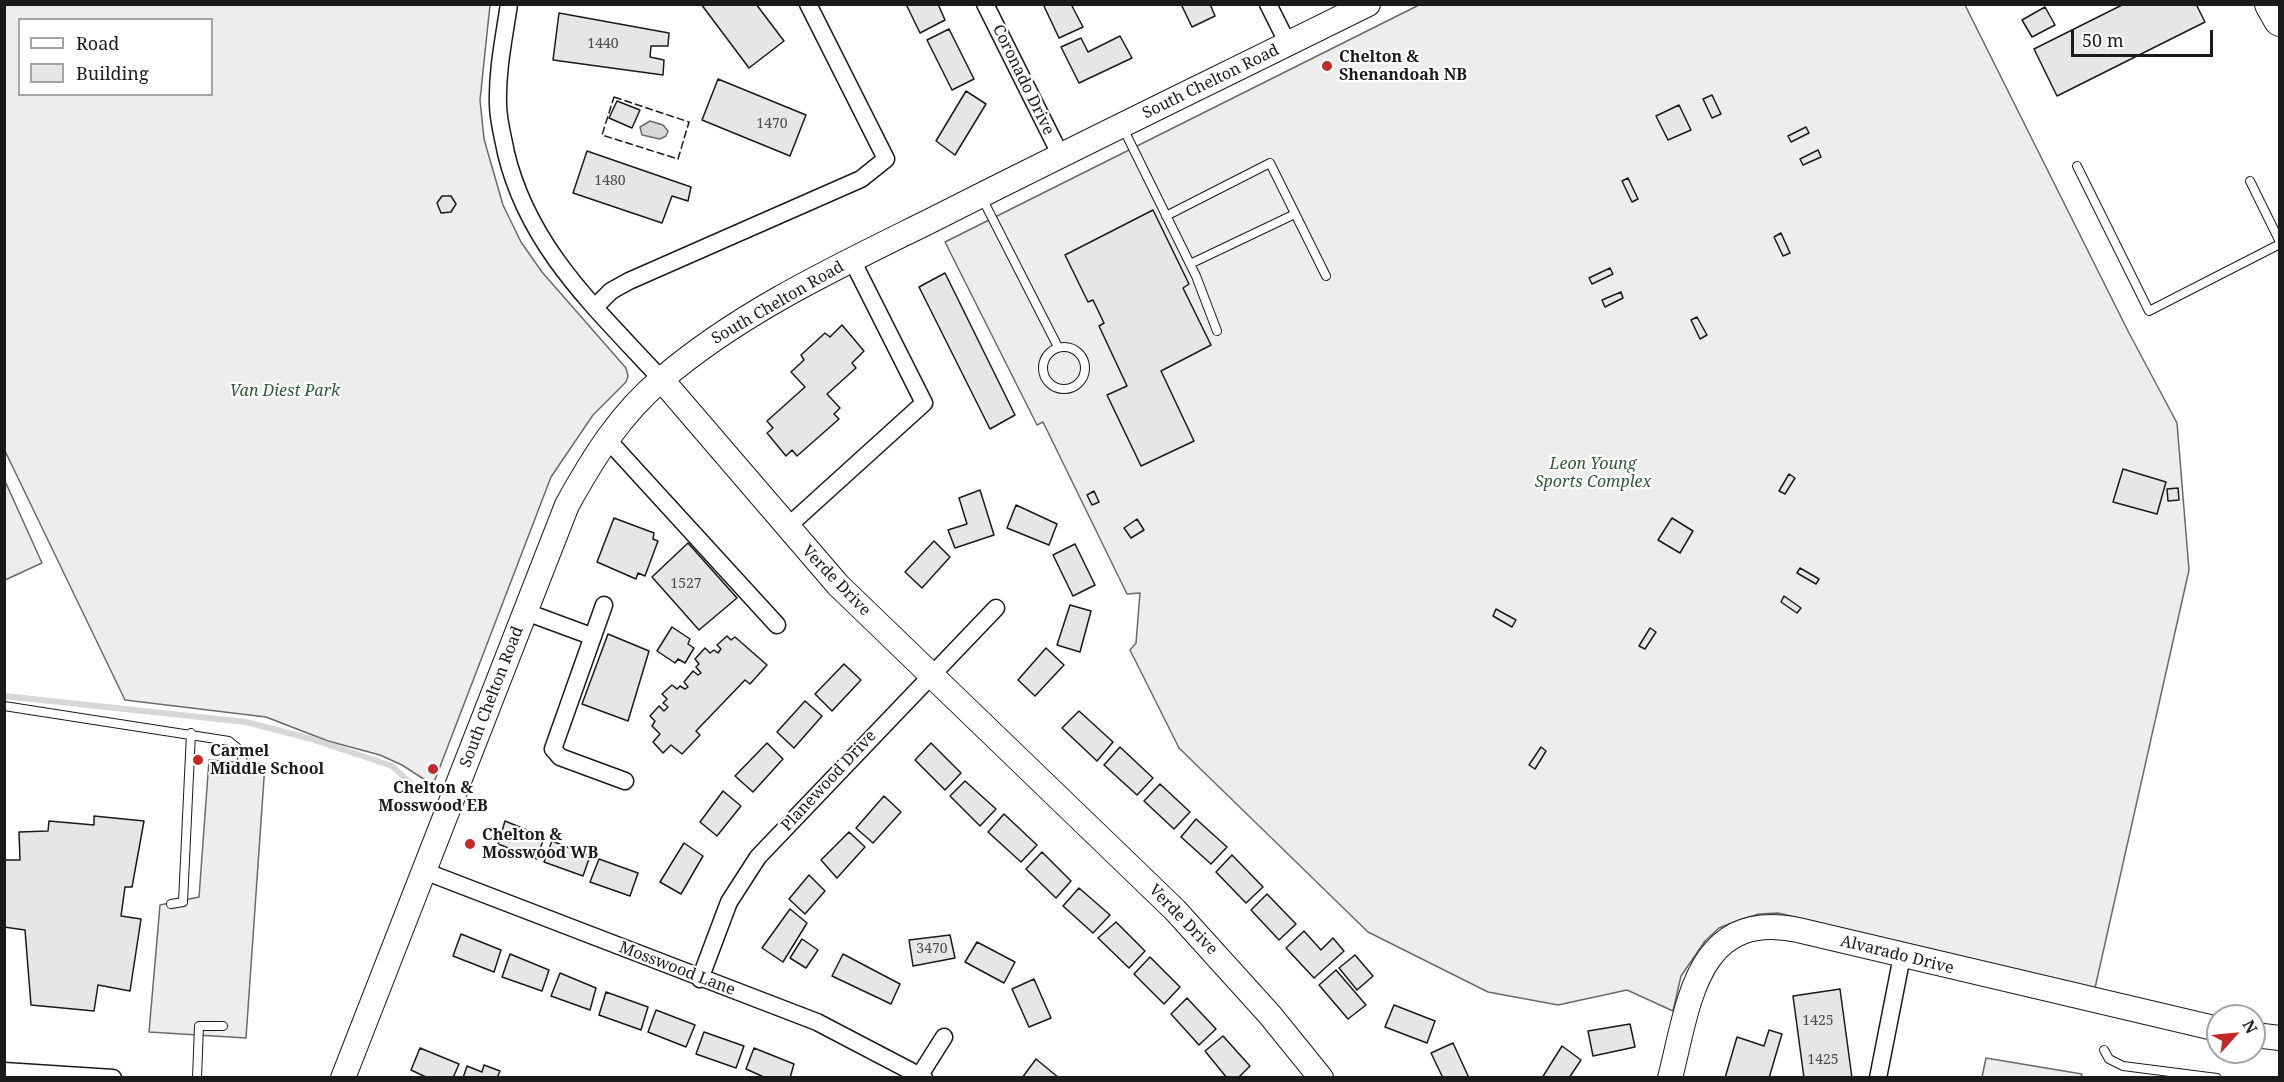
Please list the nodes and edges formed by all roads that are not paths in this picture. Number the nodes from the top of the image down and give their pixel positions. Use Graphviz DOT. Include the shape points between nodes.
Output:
graph roads {
  1 [pos="509,4"];
  2 [pos="808,4"];
  3 [pos="985,4"];
  4 [pos="1268,4"];
  5 [pos="1368,4"];
  6 [pos="2271,4"];
  7 [pos="2280,20"];
  8 [pos="1288,44"];
  9 [pos="1122,126"];
  10 [pos="1061,156"];
  11 [pos="2077,166"];
  12 [pos="2250,182"];
  13 [pos="980,195"];
  14 [pos="1295,214"];
  15 [pos="1166,216"];
  16 [pos="2280,243"];
  17 [pos="852,260"];
  18 [pos="1190,264"];
  19 [pos="1326,276"];
  20 [pos="595,307"];
  21 [pos="1217,331"];
  22 [pos="1058,347"];
  23 [pos="661,379"];
  24 [pos="606,438"];
  25 [pos="786,528"];
  26 [pos="604,604"];
  27 [pos="996,608"];
  28 [pos="525,612"];
  29 [pos="777,625"];
  30 [pos="591,636"];
  31 [pos="929,675"];
  32 [pos="4,706"];
  33 [pos="191,733"];
  34 [pos="243,764"];
  35 [pos="625,782"];
  36 [pos="424,871"];
  37 [pos="171,904"];
  38 [pos="1902,956"];
  39 [pos="700,979"];
  40 [pos="223,1026"];
  41 [pos="2206,1026"];
  42 [pos="944,1037"];
  43 [pos="2104,1050"];
  44 [pos="4,1071"];
  45 [pos="922,1076"];
  46 [pos="113,1077"];
  47 [pos="197,1077"];
  48 [pos="343,1077"];
  49 [pos="1321,1077"];
  50 [pos="1670,1077"];
  51 [pos="1878,1077"];
  52 [pos="2217,1077"];
  1 -- 20 [label="street, Verde Drive" via="498,71 498,106 509,165 535,231 554,260"];
  2 -- 20 [label="street" via="886,159 861,179 628,281"];
  3 -- 10 [label="street, Coronado Drive"];
  4 -- 8 [label="street"];
  5 -- 8 [label="street, South Chelton Road"];
  6 -- 7 [label="highway"];
  8 -- 9 [label="street, South Chelton Road"];
  9 -- 10 [label="street, South Chelton Road"];
  9 -- 15 [label="lane"];
  10 -- 13 [label="street, South Chelton Road"];
  11 -- 16 [label="lane" via="2149,311"];
  12 -- 16 [label="lane"];
  13 -- 17 [label="street, South Chelton Road"];
  13 -- 22 [label="lane"];
  14 -- 15 [label="lane" via="1270,163"];
  14 -- 18 [label="lane"];
  14 -- 19 [label="lane"];
  15 -- 18 [label="lane"];
  17 -- 23 [label="street, South Chelton Road" via="747,318"];
  17 -- 25 [label="street" via="924,403"];
  18 -- 21 [label="lane"];
  20 -- 23 [label="street, Verde Drive"];
  22 -- 22 [label="lane" via="1045,358 1044,374 1057,388 1071,387 1083,375 1084,363 1075,350"];
  23 -- 24 [label="street, South Chelton Road"];
  23 -- 25 [label="street, Verde Drive"];
  24 -- 28 [label="street, South Chelton Road" via="567,505"];
  24 -- 29 [label="street"];
  25 -- 31 [label="street, Verde Drive"];
  26 -- 30 [label="street"];
  27 -- 31 [label="street, Planewood Drive"];
  28 -- 30 [label="street"];
  28 -- 36 [label="street, South Chelton Road"];
  30 -- 35 [label="street" via="553,748 560,757"];
  31 -- 39 [label="street, Planewood Drive" via="758,857 729,902"];
  31 -- 49 [label="street, Verde Drive" via="1175,910 1245,985"];
  32 -- 33 [label="lane"];
  33 -- 34 [label="lane" via="230,741 241,752"];
  33 -- 37 [label="lane" via="183,902"];
  36 -- 39 [label="street, Mosswood Lane"];
  36 -- 48 [label="street, South Chelton Road"];
  38 -- 41 [label="street, Alvarado Drive"];
  38 -- 50 [label="street, Alvarado Drive" via="1779,926 1734,935 1703,964 1691,994"];
  38 -- 51 [label="street"];
  39 -- 45 [label="street, Mosswood Lane" via="818,1022"];
  40 -- 47 [label="lane" via="199,1026"];
  42 -- 45 [label="street"];
  43 -- 52 [label="lane" via="2109,1059 2123,1066"];
  44 -- 46 [label="street"];
}
